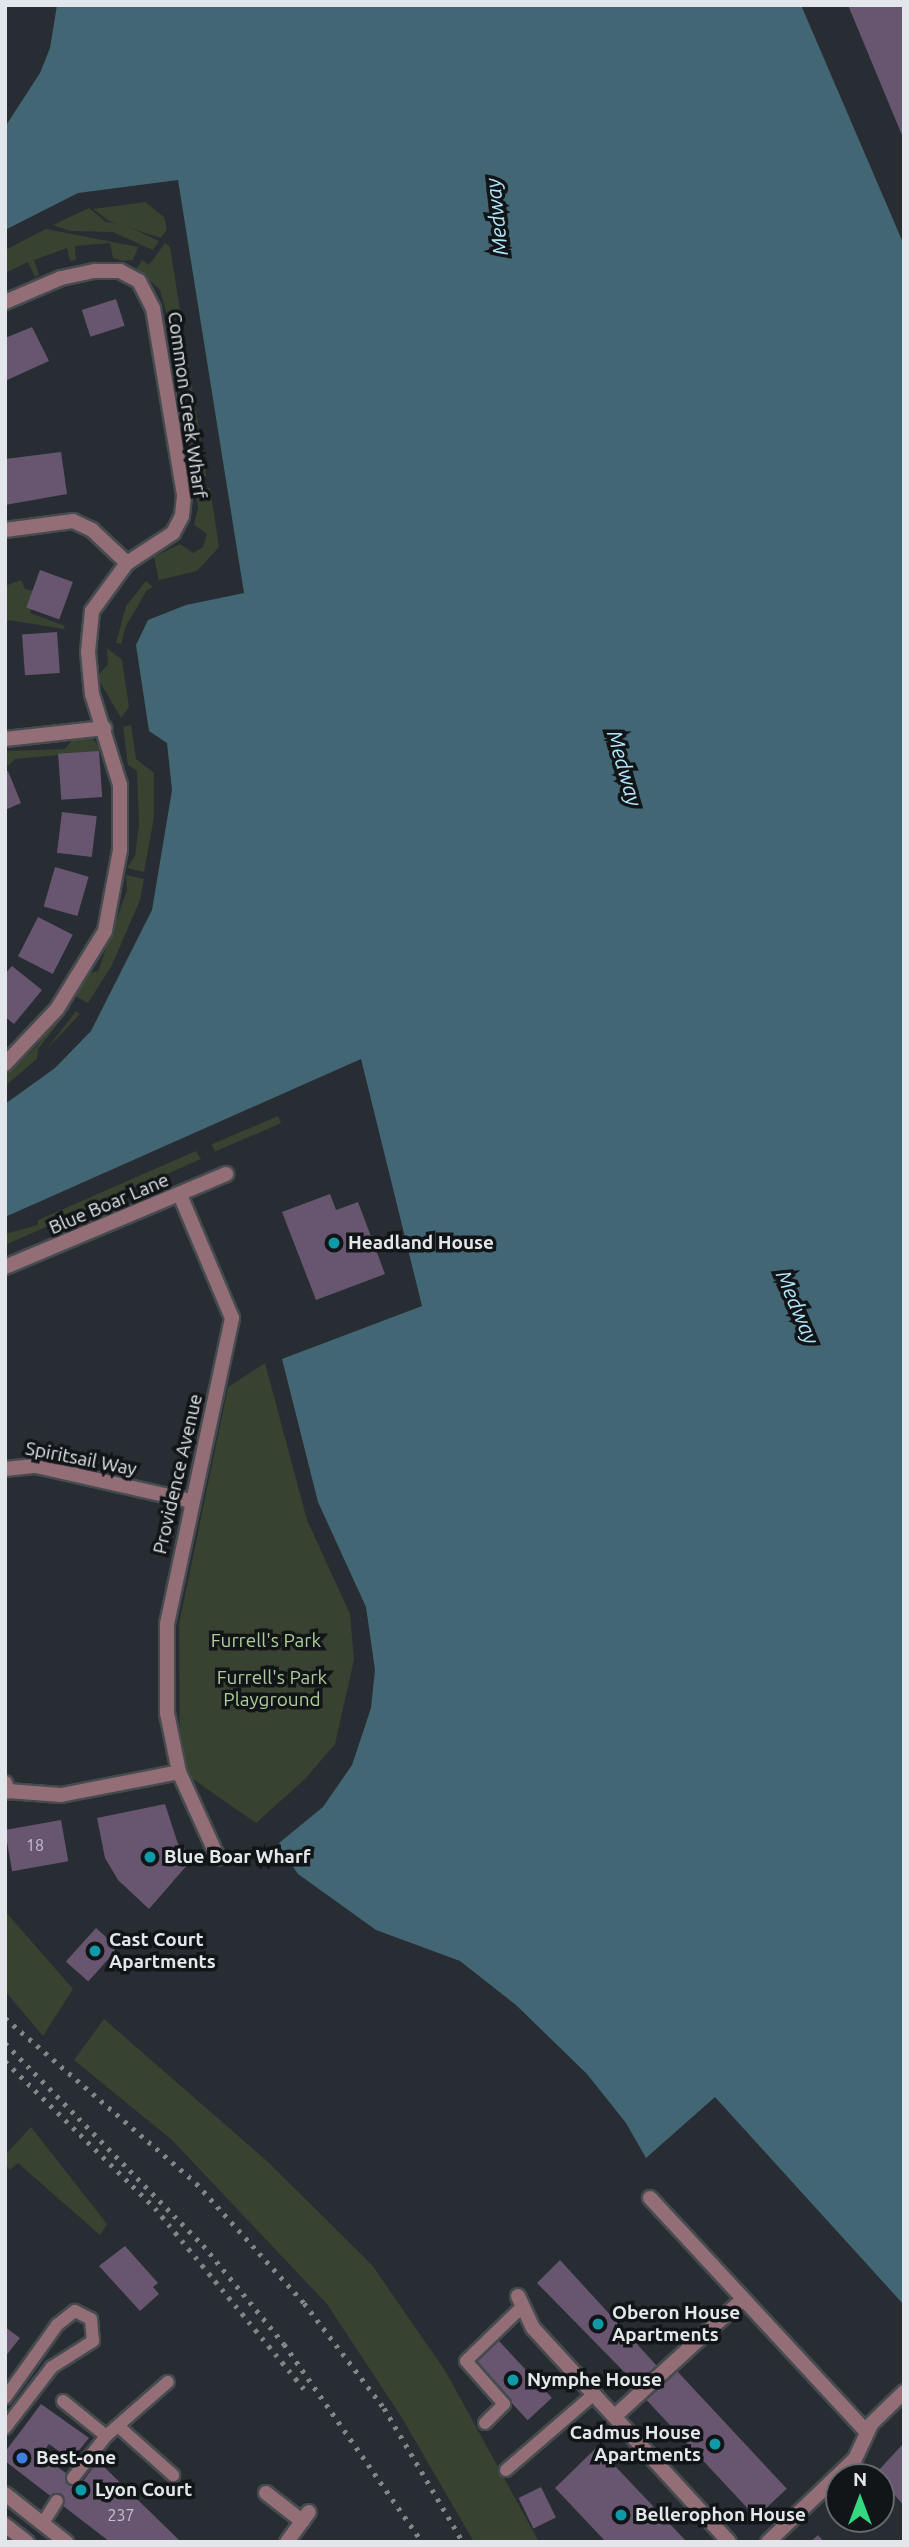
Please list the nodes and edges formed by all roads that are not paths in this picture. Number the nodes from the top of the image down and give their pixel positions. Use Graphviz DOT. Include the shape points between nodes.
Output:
graph roads {
  1 [pos="5,302"];
  2 [pos="5,530"];
  3 [pos="127,563"];
  4 [pos="104,727"];
  5 [pos="5,738"];
  6 [pos="5,1064"];
  7 [pos="226,1174"];
  8 [pos="180,1195"];
  9 [pos="5,1267"];
  10 [pos="5,1469"];
  11 [pos="191,1502"];
  12 [pos="178,1772"];
  13 [pos="5,1783"];
  14 [pos="218,1858"];
  15 [pos="650,2198"];
  16 [pos="743,2300"];
  17 [pos="520,2301"];
  18 [pos="168,2382"];
  19 [pos="904,2392"];
  20 [pos="594,2394"];
  21 [pos="5,2398"];
  22 [pos="63,2401"];
  23 [pos="615,2416"];
  24 [pos="485,2423"];
  25 [pos="118,2426"];
  26 [pos="5,2428"];
  27 [pos="866,2431"];
  28 [pos="106,2436"];
  29 [pos="506,2470"];
  30 [pos="173,2475"];
  31 [pos="74,2478"];
  32 [pos="266,2493"];
  33 [pos="5,2494"];
  34 [pos="57,2501"];
  35 [pos="43,2523"];
  36 [pos="5,2525"];
  37 [pos="27,2542"];
  38 [pos="66,2542"];
  39 [pos="287,2542"];
  40 [pos="729,2542"];
  41 [pos="768,2542"];
  1 -- 3 [label="street, Common Creek Wharf" via="61,278 103,270 134,277 149,295 184,499 173,533"];
  2 -- 3 [label="street" via="77,522"];
  3 -- 4 [label="street, Common Creek Wharf" via="92,611 88,652 92,694"];
  4 -- 5 [label="street"];
  4 -- 6 [label="street, Common Creek Wharf" via="120,785 120,850 105,931 57,1009"];
  7 -- 8 [label="street, Blue Boar Lane"];
  8 -- 9 [label="street, Blue Boar Lane"];
  8 -- 11 [label="street, Providence Avenue" via="232,1318"];
  10 -- 11 [label="street, Spiritsail Way" via="36,1466"];
  11 -- 12 [label="street, Providence Avenue" via="165,1647 167,1713"];
  12 -- 13 [label="street" via="61,1796 8,1791"];
  12 -- 14 [label="street, Providence Avenue"];
  15 -- 16 [label="street"];
  16 -- 23 [label="street"];
  16 -- 27 [label="street"];
  17 -- 20 [label="street" via="533,2328"];
  17 -- 24 [label="lane" via="466,2361 504,2404"];
  18 -- 25 [label="lane"];
  19 -- 27 [label="street"];
  20 -- 23 [label="street"];
  20 -- 29 [label="lane"];
  21 -- 26 [label="lane" via="63,2319 75,2311 91,2319 93,2341 52,2367"];
  22 -- 28 [label="lane"];
  23 -- 40 [label="street"];
  25 -- 28 [label="lane"];
  25 -- 30 [label="lane"];
  27 -- 41 [label="street" via="855,2459"];
  28 -- 31 [label="lane"];
  32 -- 39 [label="street" via="306,2516"];
  33 -- 35 [label="street"];
  34 -- 35 [label="lane"];
  35 -- 38 [label="street"];
  36 -- 37 [label="street"];
}
